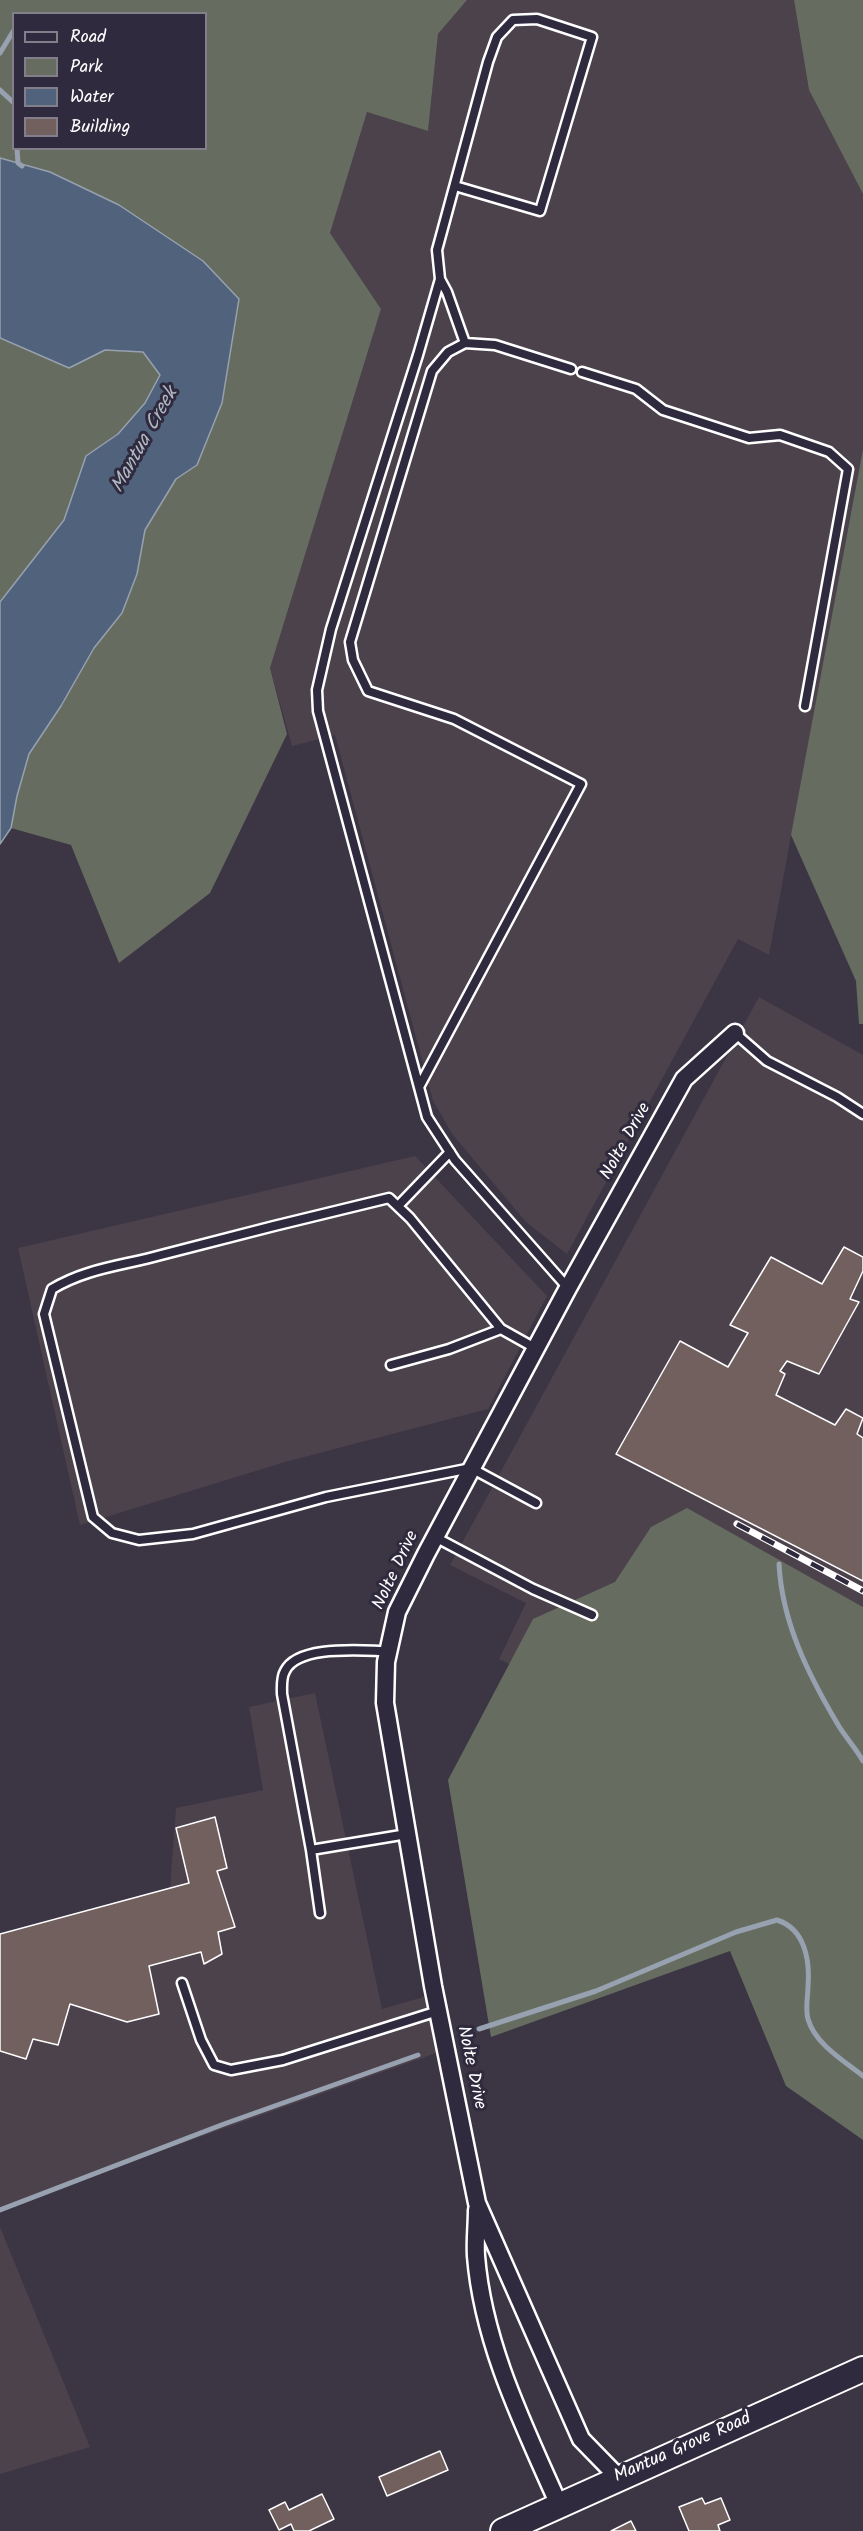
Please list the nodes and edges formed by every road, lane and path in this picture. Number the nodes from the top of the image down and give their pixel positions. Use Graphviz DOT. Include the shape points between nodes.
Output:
graph roads {
  1 [pos="455,186"];
  2 [pos="440,279"];
  3 [pos="465,343"];
  4 [pos="571,369"];
  5 [pos="582,372"];
  6 [pos="805,706"];
  7 [pos="735,1033"];
  8 [pos="419,1087"];
  9 [pos="863,1114"];
  10 [pos="450,1152"];
  11 [pos="398,1206"];
  12 [pos="568,1288"];
  13 [pos="501,1329"];
  14 [pos="535,1348"];
  15 [pos="391,1365"];
  16 [pos="471,1468"];
  17 [pos="536,1503"];
  18 [pos="435,1537"];
  19 [pos="592,1615"];
  20 [pos="388,1651"];
  21 [pos="407,1834"];
  22 [pos="311,1850"];
  23 [pos="320,1913"];
  24 [pos="182,1983"];
  25 [pos="438,2011"];
  26 [pos="477,2203"];
  27 [pos="863,2369"];
  28 [pos="620,2478"];
  29 [pos="559,2505"];
  30 [pos="503,2531"];
  1 -- 1 [label="lane" via="497,37 513,20 537,19 592,37 540,211"];
  1 -- 2 [label="lane" via="437,250"];
  2 -- 3 [label="lane"];
  2 -- 8 [label="lane" via="331,628 317,690 318,711"];
  3 -- 4 [label="lane" via="495,345"];
  3 -- 8 [label="lane" via="448,352 432,371 350,642 353,660 368,691 454,719 581,784"];
  5 -- 6 [label="lane" via="636,389 663,410 749,438 780,435 830,452 848,469"];
  7 -- 9 [label="lane" via="767,1061"];
  7 -- 12 [label="street, Nolte Drive" via="684,1079"];
  8 -- 10 [label="lane" via="427,1117"];
  10 -- 11 [label="lane"];
  10 -- 12 [label="lane"];
  11 -- 13 [label="lane"];
  11 -- 16 [label="lane" via="389,1198 378,1200 89,1271 52,1289 44,1314 93,1517 112,1533 139,1540 193,1534 326,1497"];
  12 -- 14 [label="street, Nolte Drive"];
  13 -- 14 [label="lane"];
  13 -- 15 [label="lane"];
  14 -- 16 [label="street, Nolte Drive"];
  16 -- 17 [label="lane"];
  16 -- 18 [label="street, Nolte Drive"];
  18 -- 19 [label="lane"];
  18 -- 20 [label="street, Nolte Drive" via="397,1612"];
  20 -- 21 [label="street, Nolte Drive" via="385,1703"];
  20 -- 22 [label="lane" via="322,1652 297,1660 286,1669 282,1694"];
  21 -- 22 [label="lane"];
  21 -- 25 [label="street, Nolte Drive"];
  22 -- 23 [label="lane"];
  24 -- 25 [label="lane" via="201,2040 214,2065 231,2070 283,2060"];
  25 -- 26 [label="street, Nolte Drive"];
  26 -- 28 [label="street, Nolte Drive" via="581,2439"];
  26 -- 29 [label="street, Nolte Drive" via="476,2256 495,2349 514,2404"];
  27 -- 28 [label="main road, Mantua Grove Road"];
  28 -- 29 [label="main road, Mantua Grove Road"];
  29 -- 30 [label="main road, Mantua Grove Road"];
}
